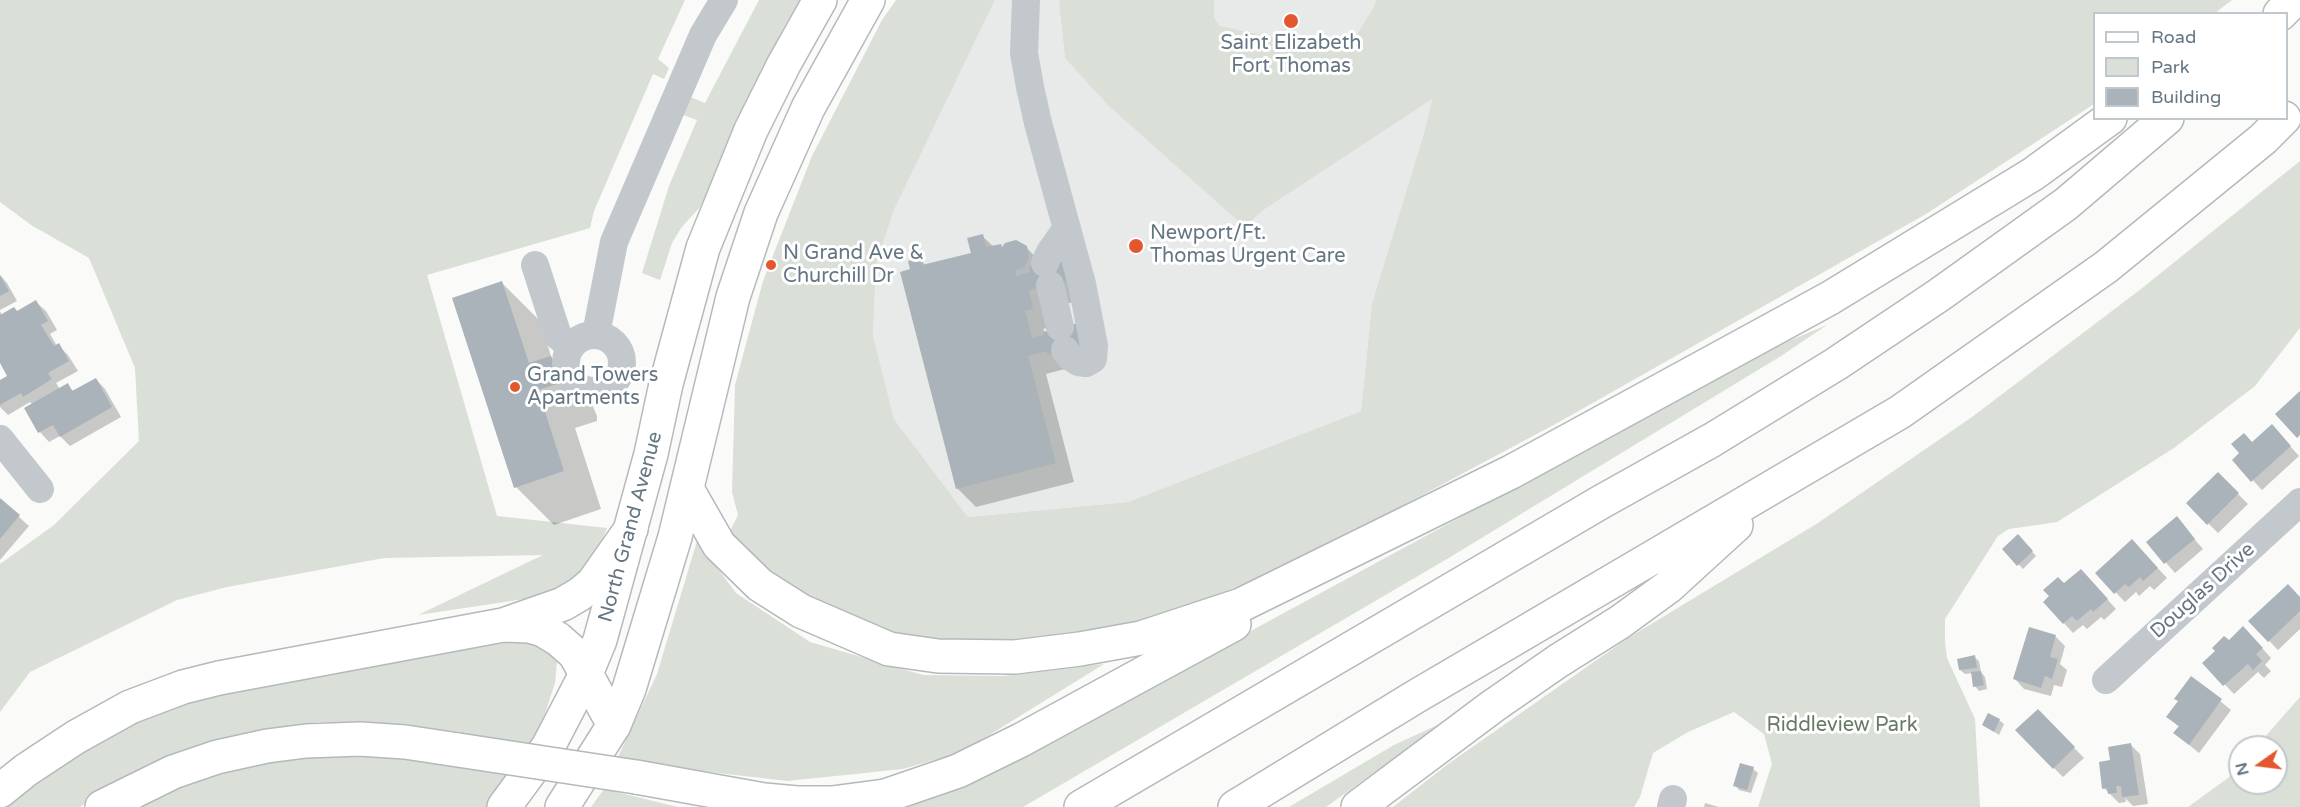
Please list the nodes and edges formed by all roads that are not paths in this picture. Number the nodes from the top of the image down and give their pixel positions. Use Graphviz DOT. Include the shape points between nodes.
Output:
graph roads {
  1 [pos="724,0"];
  2 [pos="820,0"];
  3 [pos="868,0"];
  4 [pos="1026,0"];
  5 [pos="2294,0"];
  6 [pos="2282,12"];
  7 [pos="2300,102"];
  8 [pos="2288,114"];
  9 [pos="2107,120"];
  10 [pos="2166,120"];
  11 [pos="2282,120"];
  12 [pos="1066,228"];
  13 [pos="535,265"];
  14 [pos="1085,301"];
  15 [pos="1055,307"];
  16 [pos="596,334"];
  17 [pos="571,346"];
  18 [pos="0,440"];
  19 [pos="1782,482"];
  20 [pos="40,489"];
  21 [pos="687,489"];
  22 [pos="2300,502"];
  23 [pos="631,529"];
  24 [pos="1345,555"];
  25 [pos="503,625"];
  26 [pos="586,674"];
  27 [pos="2106,680"];
  28 [pos="614,725"];
  29 [pos="0,792"];
  30 [pos="102,807"];
  31 [pos="504,807"];
  32 [pos="562,807"];
  33 [pos="1082,807"];
  34 [pos="1235,807"];
  35 [pos="1358,807"];
  1 -- 16 [label="street" via="703,35 614,242"];
  2 -- 23 [label="main road, North Grand Avenue" via="751,130 703,248"];
  3 -- 21 [label="main road" via="808,108 761,213 733,297"];
  4 -- 12 [label="street" via="1024,53"];
  5 -- 6 [label="main road"];
  7 -- 8 [label="main road"];
  9 -- 24 [label="main road" via="2033,174 1830,298 1511,472"];
  10 -- 33 [label="main road" via="2066,204 1836,364"];
  11 -- 19 [label="main road" via="2106,267 1900,412"];
  12 -- 14 [label="street"];
  12 -- 15 [label="street"];
  13 -- 17 [label="street" via="558,336"];
  14 -- 15 [label="street"];
  14 -- 15 [label="street" via="1094,346 1093,359 1086,363 1070,357"];
  16 -- 17 [label="street" via="586,335"];
  16 -- 17 [label="street" via="613,341 622,357 620,375 608,388 590,392 573,383 566,365"];
  18 -- 20 [label="street"];
  19 -- 34 [label="main road"];
  19 -- 35 [label="main road" via="1668,587 1493,706"];
  21 -- 24 [label="main road" via="719,545 760,585 801,611 889,649 938,656 1015,657 1141,638 1241,605"];
  21 -- 28 [label="main road" via="629,690"];
  22 -- 27 [label="street, Douglas Drive"];
  23 -- 25 [label="main road" via="593,583 580,594"];
  23 -- 26 [label="main road, North Grand Avenue" via="606,620"];
  24 -- 30 [label="main road, bridge" via="1251,615 1021,740 958,771 885,796 832,803 764,800 458,750 360,739 306,741 217,757 173,772"];
  25 -- 26 [label="main road" via="543,630 575,654"];
  25 -- 29 [label="main road" via="183,687 130,707 76,737"];
  26 -- 28 [label="main road"];
  26 -- 31 [label="main road, North Grand Avenue" via="548,747"];
  28 -- 32 [label="main road"];
}
